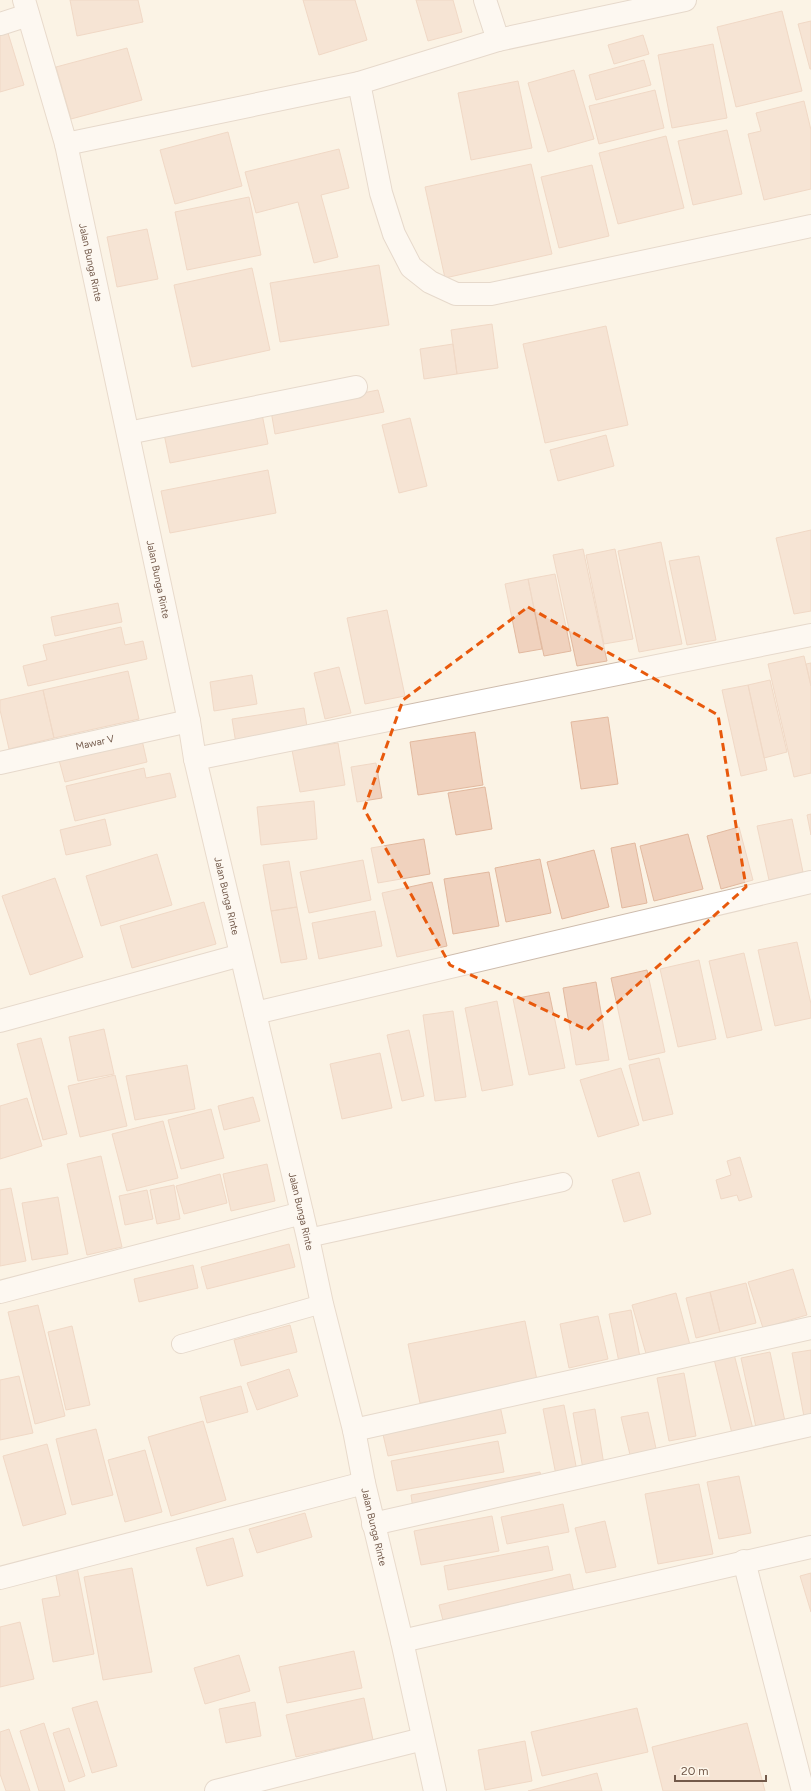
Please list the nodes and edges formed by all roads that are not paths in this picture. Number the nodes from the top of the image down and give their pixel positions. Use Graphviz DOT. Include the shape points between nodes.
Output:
graph roads {
  1 [pos="485,0"];
  2 [pos="685,0"];
  3 [pos="26,8"];
  4 [pos="0,24"];
  5 [pos="498,40"];
  6 [pos="359,83"];
  7 [pos="66,144"];
  8 [pos="811,226"];
  9 [pos="356,387"];
  10 [pos="128,433"];
  11 [pos="811,635"];
  12 [pos="189,721"];
  13 [pos="195,760"];
  14 [pos="0,763"];
  15 [pos="811,882"];
  16 [pos="241,955"];
  17 [pos="255,1013"];
  18 [pos="0,1021"];
  19 [pos="563,1182"];
  20 [pos="302,1213"];
  21 [pos="308,1238"];
  22 [pos="0,1292"];
  23 [pos="322,1304"];
  24 [pos="811,1328"];
  25 [pos="181,1344"];
  26 [pos="811,1425"];
  27 [pos="354,1430"];
  28 [pos="364,1483"];
  29 [pos="374,1524"];
  30 [pos="811,1546"];
  31 [pos="744,1561"];
  32 [pos="0,1578"];
  33 [pos="402,1641"];
  34 [pos="423,1739"];
  35 [pos="216,1791"];
  36 [pos="435,1791"];
  37 [pos="803,1791"];
  1 -- 5 [label="street"];
  2 -- 5 [label="street"];
  3 -- 4 [label="street"];
  3 -- 7 [label="street, Jalan Bunga Rinte"];
  5 -- 6 [label="street"];
  6 -- 7 [label="street"];
  6 -- 8 [label="street" via="381,193 394,234 411,267 430,282 456,294 491,294"];
  7 -- 10 [label="street, Jalan Bunga Rinte"];
  9 -- 10 [label="street"];
  10 -- 12 [label="street, Jalan Bunga Rinte"];
  11 -- 13 [label="street"];
  12 -- 13 [label="street, Jalan Bunga Rinte"];
  12 -- 14 [label="street, Mawar V"];
  13 -- 16 [label="street, Jalan Bunga Rinte"];
  15 -- 17 [label="street"];
  16 -- 17 [label="street, Jalan Bunga Rinte"];
  16 -- 18 [label="street"];
  17 -- 20 [label="street, Jalan Bunga Rinte"];
  19 -- 21 [label="lane"];
  20 -- 21 [label="street, Jalan Bunga Rinte"];
  20 -- 22 [label="street"];
  21 -- 23 [label="street, Jalan Bunga Rinte"];
  23 -- 25 [label="lane"];
  23 -- 27 [label="street, Jalan Bunga Rinte"];
  24 -- 27 [label="street"];
  26 -- 29 [label="street"];
  27 -- 28 [label="street, Jalan Bunga Rinte"];
  28 -- 29 [label="street, Jalan Bunga Rinte"];
  28 -- 32 [label="street"];
  29 -- 33 [label="street, Jalan Bunga Rinte"];
  30 -- 31 [label="street"];
  31 -- 33 [label="street"];
  31 -- 37 [label="street"];
  33 -- 34 [label="street, Jalan Bunga Rinte"];
  34 -- 35 [label="street"];
  34 -- 36 [label="street, Jalan Bunga Rinte"];
}
